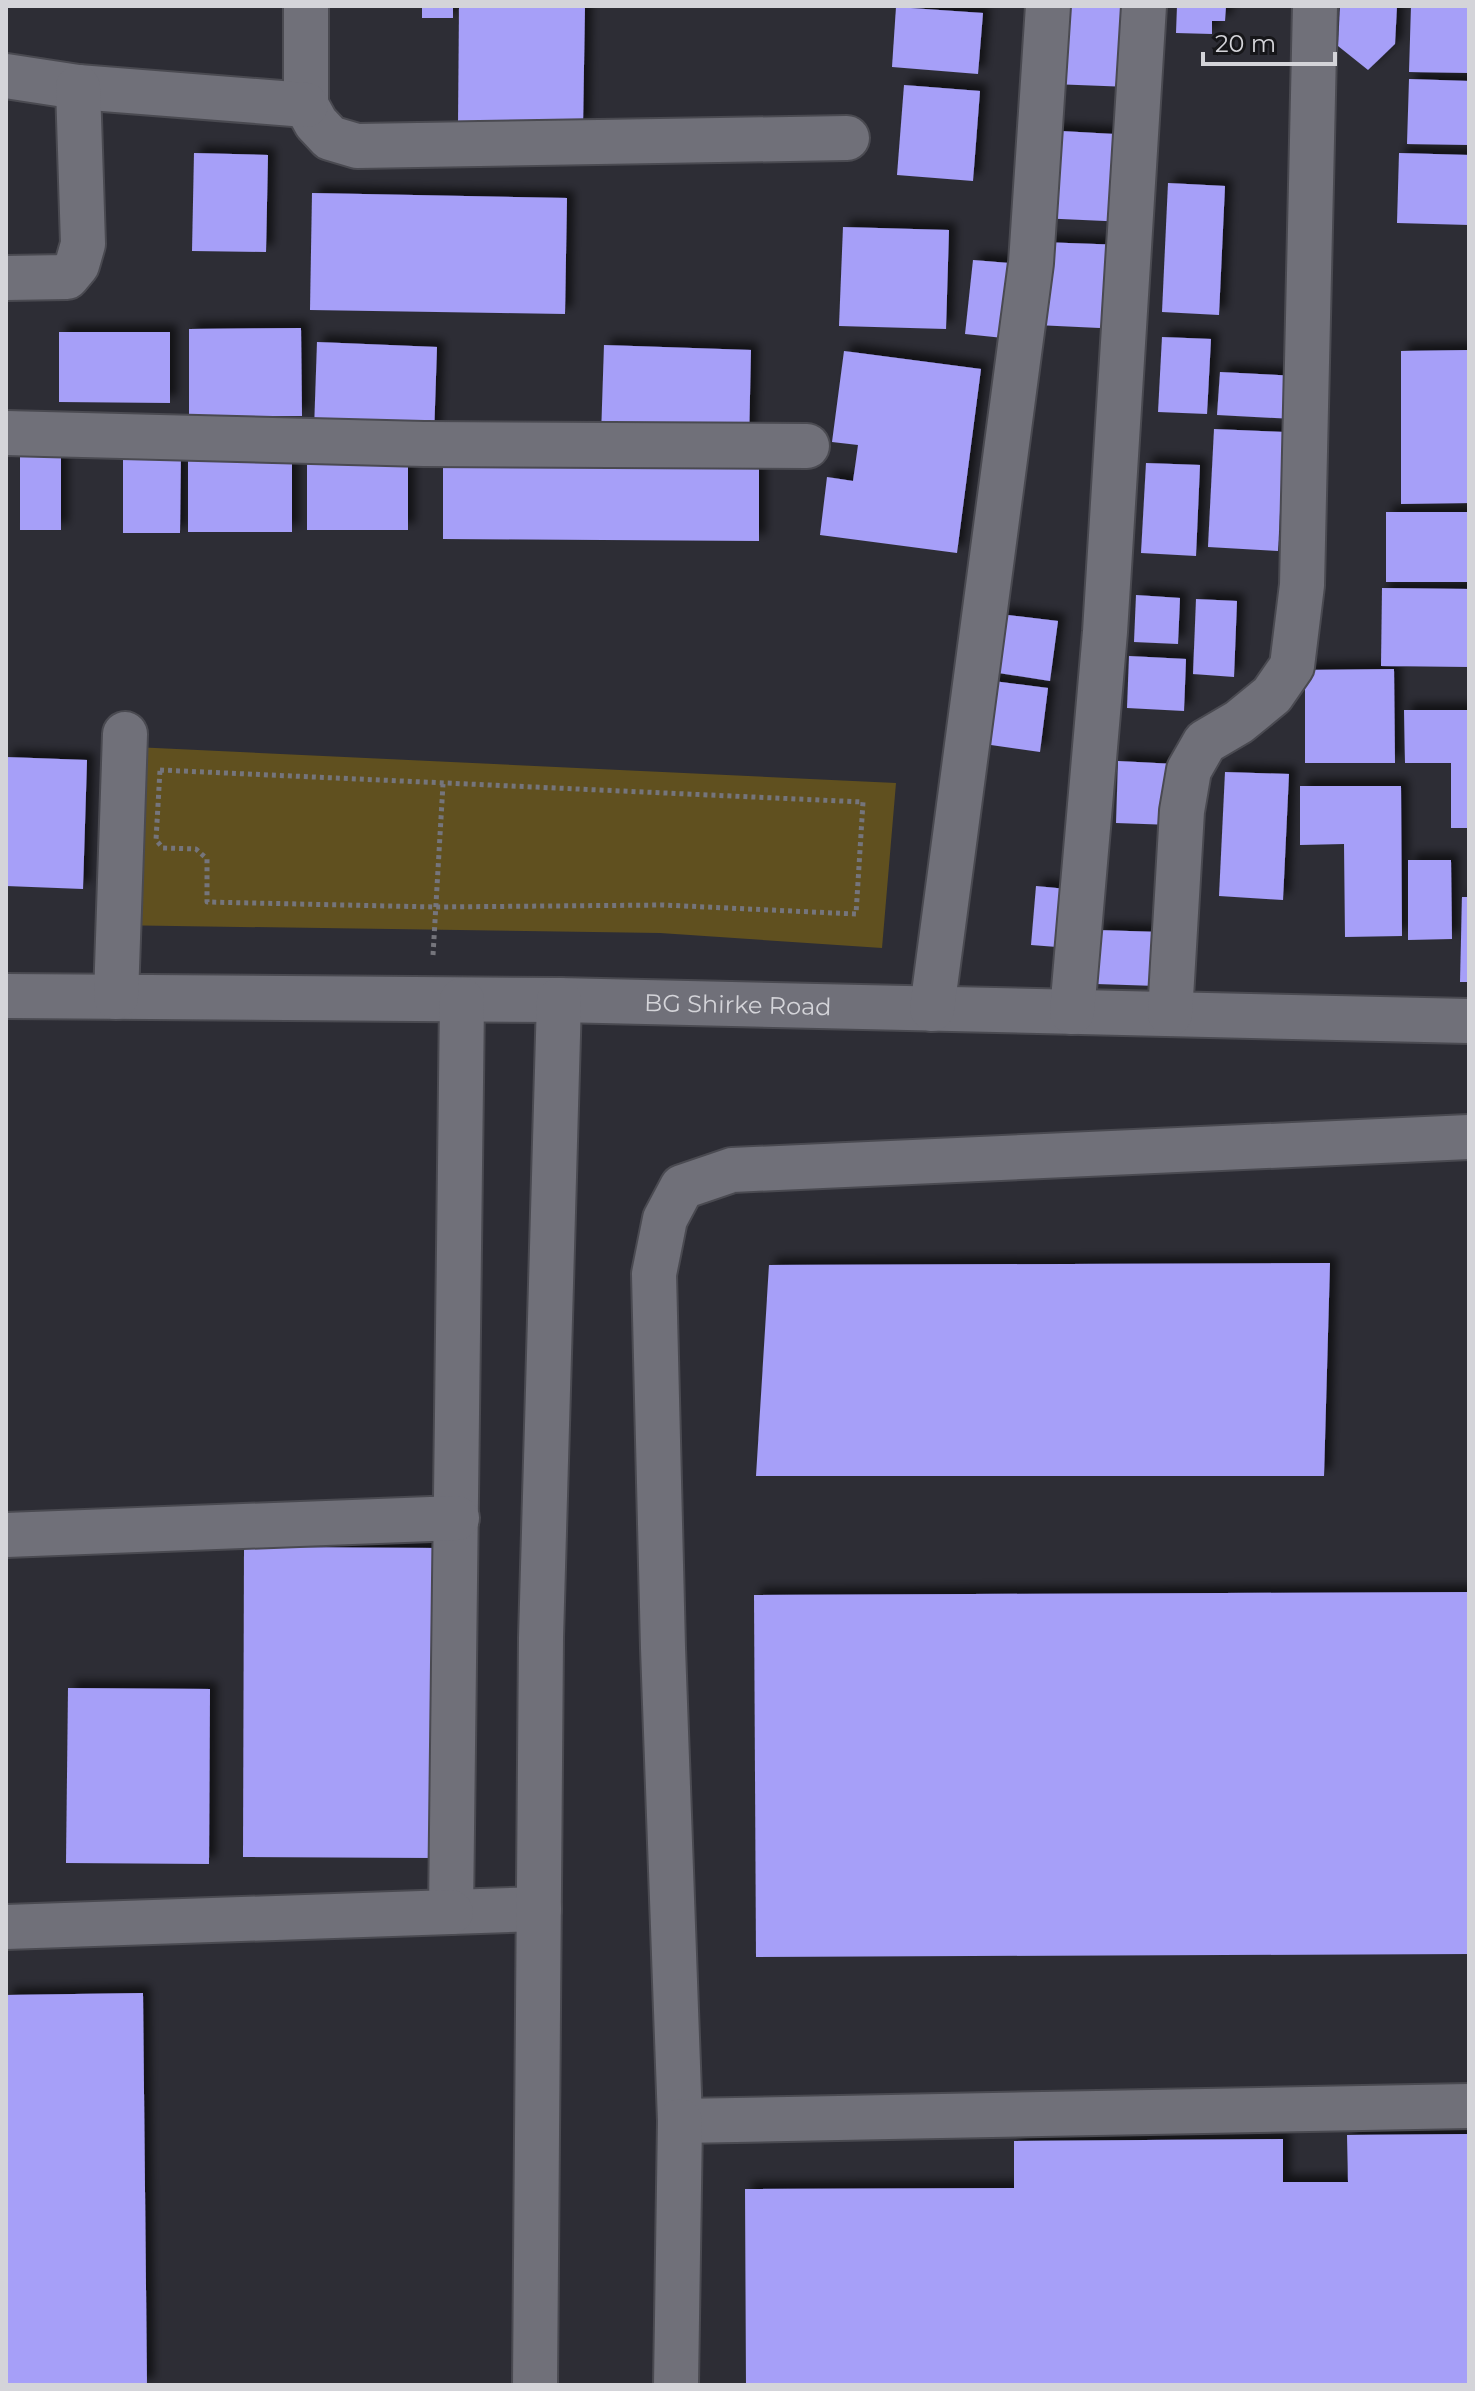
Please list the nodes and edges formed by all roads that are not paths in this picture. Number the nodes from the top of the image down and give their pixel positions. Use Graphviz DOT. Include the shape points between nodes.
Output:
graph roads {
  1 [pos="306,6"];
  2 [pos="1048,6"];
  3 [pos="1144,6"];
  4 [pos="1315,6"];
  5 [pos="6,76"];
  6 [pos="78,87"];
  7 [pos="306,105"];
  8 [pos="847,138"];
  9 [pos="6,278"];
  10 [pos="6,433"];
  11 [pos="807,446"];
  12 [pos="125,734"];
  13 [pos="6,996"];
  14 [pos="116,997"];
  15 [pos="446,1000"];
  16 [pos="559,1000"];
  17 [pos="932,1009"];
  18 [pos="1072,1012"];
  19 [pos="1170,1014"];
  20 [pos="1469,1021"];
  21 [pos="1469,1137"];
  22 [pos="457,1518"];
  23 [pos="6,1535"];
  24 [pos="539,1909"];
  25 [pos="451,1912"];
  26 [pos="6,1927"];
  27 [pos="1469,2106"];
  28 [pos="680,2121"];
  29 [pos="535,2385"];
  30 [pos="676,2385"];
  1 -- 7 [label="street"];
  2 -- 17 [label="street" via="1031,263"];
  3 -- 18 [label="street" via="1105,632"];
  4 -- 19 [label="street" via="1302,585 1292,666 1272,695 1205,742 1189,770"];
  5 -- 6 [label="street"];
  6 -- 7 [label="street"];
  6 -- 9 [label="street" via="83,244 77,265 67,277"];
  7 -- 8 [label="street" via="330,138 357,146"];
  10 -- 11 [label="street"];
  12 -- 14 [label="street"];
  13 -- 14 [label="street, BG Shirke Road"];
  14 -- 15 [label="street, BG Shirke Road"];
  15 -- 16 [label="street, BG Shirke Road"];
  15 -- 22 [label="street"];
  16 -- 17 [label="street, BG Shirke Road"];
  16 -- 24 [label="street"];
  17 -- 18 [label="street, BG Shirke Road"];
  18 -- 19 [label="street, BG Shirke Road"];
  19 -- 20 [label="street, BG Shirke Road"];
  21 -- 28 [label="street" via="732,1170 682,1187 665,1219 654,1274"];
  22 -- 23 [label="street"];
  22 -- 25 [label="street"];
  24 -- 25 [label="street"];
  24 -- 29 [label="street"];
  25 -- 26 [label="street"];
  27 -- 28 [label="street"];
  28 -- 30 [label="street"];
}
